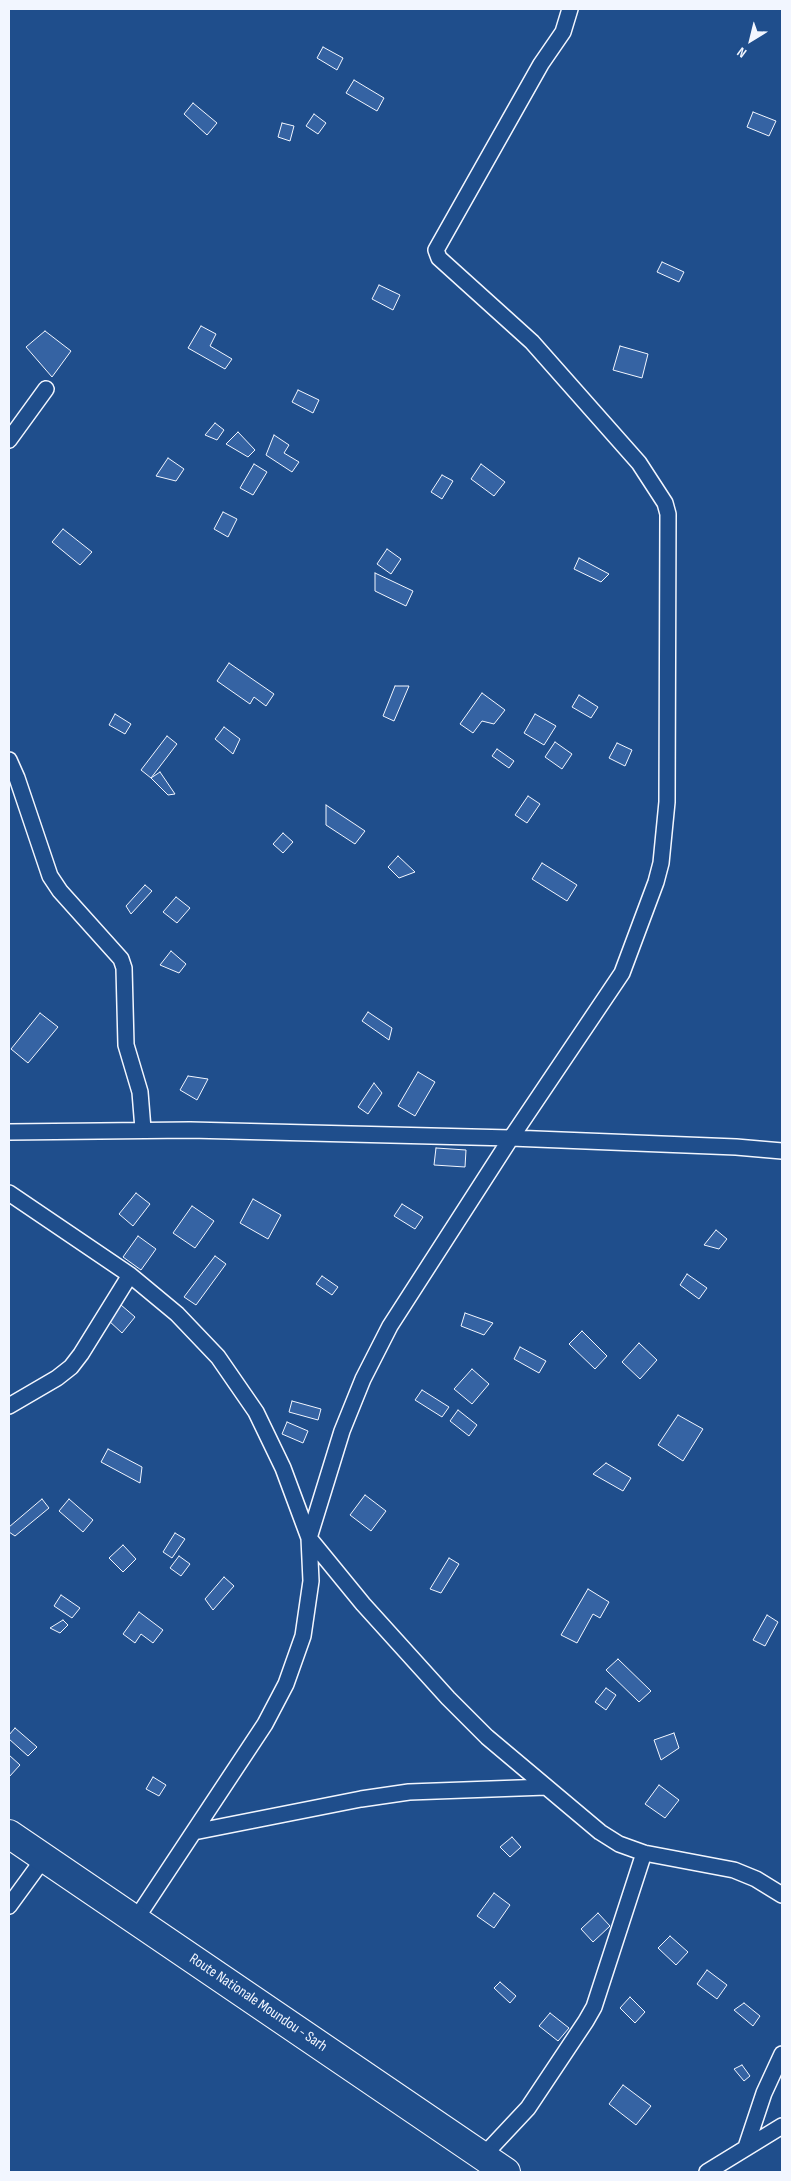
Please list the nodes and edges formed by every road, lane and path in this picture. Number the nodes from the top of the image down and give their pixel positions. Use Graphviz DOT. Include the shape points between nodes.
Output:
graph roads {
  1 [pos="570,9"];
  2 [pos="46,389"];
  3 [pos="9,440"];
  4 [pos="9,760"];
  5 [pos="143,1129"];
  6 [pos="9,1132"];
  7 [pos="511,1138"];
  8 [pos="782,1151"];
  9 [pos="9,1193"];
  10 [pos="130,1275"];
  11 [pos="9,1406"];
  12 [pos="309,1538"];
  13 [pos="546,1787"];
  14 [pos="194,1832"];
  15 [pos="9,1834"];
  16 [pos="644,1853"];
  17 [pos="44,1858"];
  18 [pos="782,1895"];
  19 [pos="9,1906"];
  20 [pos="136,1919"];
  21 [pos="782,2054"];
  22 [pos="782,2126"];
  23 [pos="746,2147"];
  24 [pos="483,2156"];
  25 [pos="506,2172"];
  26 [pos="707,2172"];
  1 -- 7 [label="street" via="563,32 540,64 436,250 440,258 532,342 639,463 665,503 668,514 666,820 656,882 622,973"];
  2 -- 3 [label="street"];
  4 -- 5 [label="street" via="50,876 121,959 126,1045 140,1092"];
  5 -- 6 [label="street"];
  5 -- 7 [label="street"];
  7 -- 8 [label="street"];
  7 -- 12 [label="street" via="390,1326 362,1379"];
  9 -- 10 [label="street"];
  10 -- 11 [label="street" via="71,1367"];
  10 -- 12 [label="street" via="177,1314 218,1358 256,1412 283,1468"];
  12 -- 13 [label="street" via="363,1604 448,1698 487,1737"];
  12 -- 14 [label="street" via="311,1581 303,1636 286,1684 265,1724"];
  13 -- 14 [label="street" via="409,1792"];
  13 -- 16 [label="street" via="600,1832 619,1844"];
  14 -- 20 [label="street"];
  15 -- 17 [label="highway, Route Nationale Moundou - Sarh"];
  16 -- 18 [label="street" via="734,1870"];
  16 -- 24 [label="street" via="594,2007 528,2108"];
  17 -- 19 [label="street"];
  17 -- 20 [label="highway, Route Nationale Moundou - Sarh"];
  20 -- 24 [label="highway, Route Nationale Moundou - Sarh"];
  21 -- 23 [label="street" via="764,2093"];
  22 -- 23 [label="street"];
  23 -- 26 [label="street"];
  24 -- 25 [label="highway, Route Nationale Moundou - Sarh"];
}
